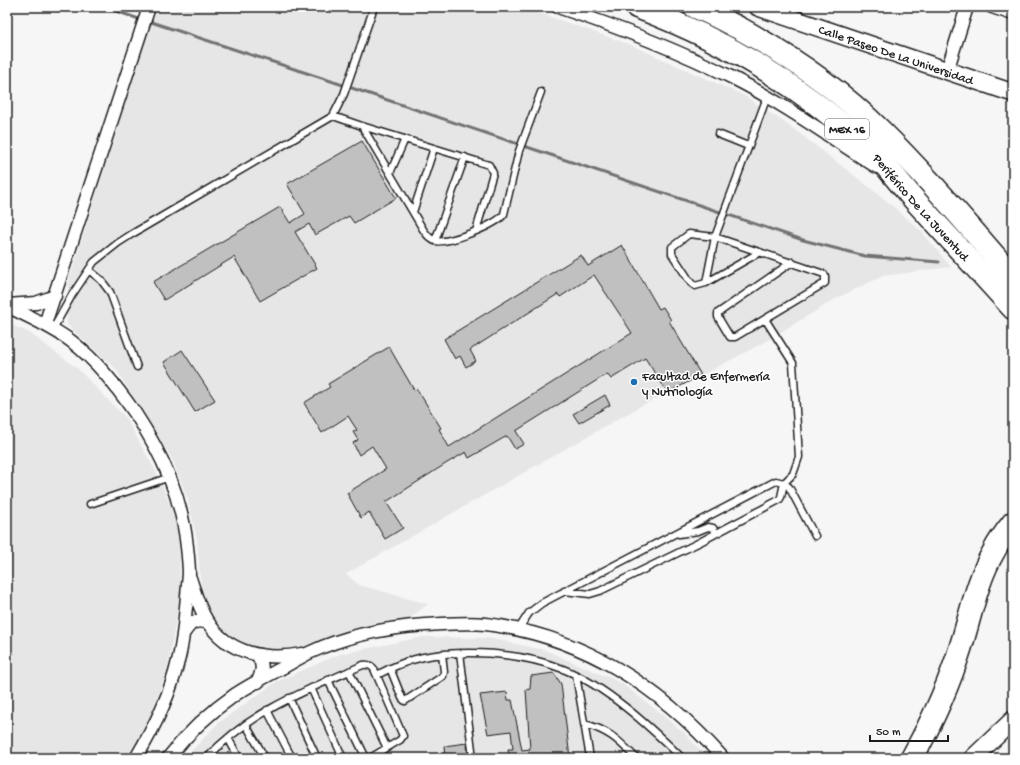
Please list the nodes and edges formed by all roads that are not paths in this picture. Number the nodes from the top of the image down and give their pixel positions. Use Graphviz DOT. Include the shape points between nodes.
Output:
graph roads {
  1 [pos="374,7"];
  2 [pos="558,7"];
  3 [pos="638,7"];
  4 [pos="696,7"];
  5 [pos="758,7"];
  6 [pos="967,7"];
  7 [pos="992,7"];
  8 [pos="149,8"];
  9 [pos="1013,14"];
  10 [pos="947,71"];
  11 [pos="541,92"];
  12 [pos="1013,93"];
  13 [pos="766,97"];
  14 [pos="333,116"];
  15 [pos="362,126"];
  16 [pos="718,134"];
  17 [pos="405,139"];
  18 [pos="748,146"];
  19 [pos="434,148"];
  20 [pos="465,157"];
  21 [pos="390,173"];
  22 [pos="896,179"];
  23 [pos="413,212"];
  24 [pos="476,231"];
  25 [pos="715,237"];
  26 [pos="435,241"];
  27 [pos="760,252"];
  28 [pos="792,262"];
  29 [pos="89,270"];
  30 [pos="1013,277"];
  31 [pos="706,283"];
  32 [pos="55,296"];
  33 [pos="7,306"];
  34 [pos="1013,308"];
  35 [pos="765,319"];
  36 [pos="49,327"];
  37 [pos="137,367"];
  38 [pos="170,477"];
  39 [pos="784,483"];
  40 [pos="90,504"];
  41 [pos="1013,523"];
  42 [pos="716,533"];
  43 [pos="673,535"];
  44 [pos="815,536"];
  45 [pos="189,573"];
  46 [pos="564,591"];
  47 [pos="209,622"];
  48 [pos="518,630"];
  49 [pos="183,634"];
  50 [pos="311,652"];
  51 [pos="460,653"];
  52 [pos="442,654"];
  53 [pos="258,656"];
  54 [pos="390,668"];
  55 [pos="349,671"];
  56 [pos="377,675"];
  57 [pos="576,675"];
  58 [pos="328,680"];
  59 [pos="258,682"];
  60 [pos="311,688"];
  61 [pos="289,698"];
  62 [pos="267,710"];
  63 [pos="1013,720"];
  64 [pos="584,724"];
  65 [pos="246,725"];
  66 [pos="228,738"];
  67 [pos="387,748"];
  68 [pos="208,757"];
  69 [pos="136,758"];
  70 [pos="168,758"];
  71 [pos="239,758"];
  72 [pos="265,758"];
  73 [pos="292,758"];
  74 [pos="317,758"];
  75 [pos="343,758"];
  76 [pos="366,758"];
  77 [pos="370,758"];
  78 [pos="473,758"];
  79 [pos="590,758"];
  80 [pos="636,758"];
  81 [pos="682,758"];
  82 [pos="723,758"];
  83 [pos="912,758"];
  84 [pos="973,758"];
  1 -- 14 [label="lane" via="344,94"];
  2 -- 13 [label="street, Periférico De La Juventud" via="645,38"];
  3 -- 22 [label="highway, Periférico De La Juventud / MEX 16" via="673,20 755,62 838,121 865,144"];
  4 -- 30 [label="highway, Periférico De La Juventud / MEX 16" via="763,42 837,92 881,130"];
  5 -- 10 [label="street, Calle Paseo De La Universidad"];
  6 -- 10 [label="street"];
  7 -- 9 [label="street"];
  8 -- 32 [label="street"];
  10 -- 12 [label="street, Calle Paseo De La Universidad"];
  11 -- 24 [label="lane" via="519,150 504,214 498,221"];
  13 -- 18 [label="lane"];
  13 -- 22 [label="street, Periférico De La Juventud"];
  14 -- 15 [label="lane"];
  14 -- 29 [label="lane" via="132,234 104,253"];
  15 -- 17 [label="lane"];
  15 -- 21 [label="lane"];
  16 -- 18 [label="lane"];
  17 -- 19 [label="lane"];
  17 -- 21 [label="lane"];
  18 -- 25 [label="lane"];
  19 -- 20 [label="lane"];
  19 -- 23 [label="lane"];
  20 -- 24 [label="lane" via="489,165 493,173"];
  20 -- 26 [label="lane"];
  21 -- 23 [label="lane"];
  22 -- 34 [label="highway, Periférico De La Juventud / MEX 16"];
  23 -- 26 [label="lane" via="424,231"];
  24 -- 26 [label="lane" via="461,237"];
  25 -- 27 [label="lane"];
  25 -- 31 [label="lane"];
  25 -- 31 [label="lane" via="689,234 671,250 692,284 695,286"];
  27 -- 28 [label="lane"];
  27 -- 31 [label="lane"];
  28 -- 35 [label="lane" via="824,274 825,283"];
  28 -- 35 [label="lane" via="717,315 728,336 732,338"];
  29 -- 36 [label="lane"];
  29 -- 37 [label="lane" via="110,292"];
  32 -- 33 [label="street" via="36,303"];
  32 -- 36 [label="street"];
  33 -- 36 [label="street"];
  35 -- 39 [label="lane" via="792,363 799,457 793,474"];
  36 -- 38 [label="street" via="87,354 119,390 153,441"];
  38 -- 40 [label="lane"];
  38 -- 45 [label="street" via="183,515"];
  39 -- 42 [label="lane" via="779,500"];
  39 -- 43 [label="lane" via="776,481"];
  39 -- 44 [label="lane" via="790,487"];
  41 -- 83 [label="highway" via="994,550 985,569 954,669 933,719"];
  42 -- 43 [label="lane" via="713,528 708,527 698,532"];
  42 -- 46 [label="lane" via="600,592 590,594"];
  43 -- 46 [label="lane"];
  45 -- 47 [label="street" via="197,599"];
  45 -- 49 [label="street"];
  46 -- 48 [label="lane" via="529,613"];
  47 -- 49 [label="street" via="198,620"];
  47 -- 53 [label="street" via="224,640"];
  48 -- 50 [label="street" via="464,623 392,628 349,637"];
  48 -- 82 [label="street" via="537,634 586,652 619,669 680,715"];
  49 -- 69 [label="street" via="168,694"];
  50 -- 53 [label="street"];
  50 -- 59 [label="street"];
  51 -- 52 [label="lane"];
  51 -- 57 [label="lane" via="537,661"];
  51 -- 78 [label="lane"];
  52 -- 54 [label="lane" via="419,657"];
  52 -- 54 [label="lane" via="443,676 405,701"];
  53 -- 59 [label="street" via="263,666"];
  54 -- 56 [label="lane"];
  55 -- 56 [label="lane" via="367,664 372,666"];
  55 -- 58 [label="lane"];
  55 -- 67 [label="lane"];
  56 -- 67 [label="lane" via="403,734 400,740"];
  57 -- 64 [label="lane"];
  57 -- 81 [label="lane" via="634,714"];
  58 -- 60 [label="lane"];
  58 -- 76 [label="lane"];
  59 -- 70 [label="street" via="217,708"];
  60 -- 61 [label="lane"];
  60 -- 75 [label="lane"];
  61 -- 62 [label="lane"];
  61 -- 74 [label="lane"];
  62 -- 65 [label="lane"];
  62 -- 73 [label="lane"];
  63 -- 84 [label="street"];
  64 -- 79 [label="lane"];
  64 -- 80 [label="lane" via="606,731"];
  65 -- 66 [label="lane"];
  65 -- 72 [label="lane"];
  66 -- 68 [label="lane"];
  66 -- 71 [label="lane"];
  67 -- 77 [label="lane"];
}
